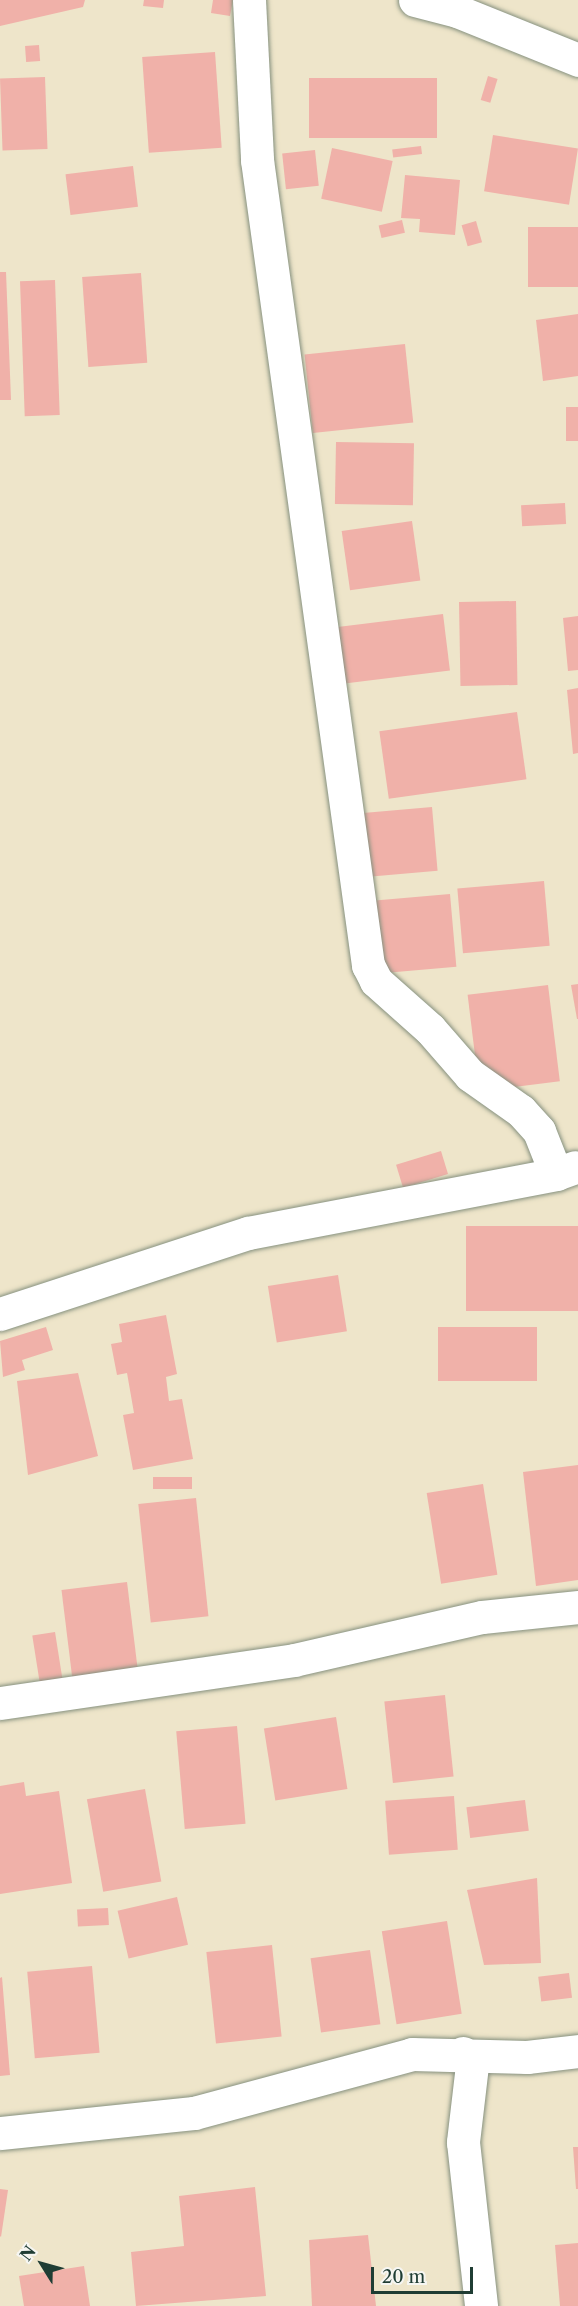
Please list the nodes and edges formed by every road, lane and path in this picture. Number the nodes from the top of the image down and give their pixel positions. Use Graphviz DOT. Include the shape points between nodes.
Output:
graph roads {
  1 [pos="249,0"];
  2 [pos="415,0"];
  3 [pos="578,60"];
  4 [pos="567,1170"];
  5 [pos="0,1314"];
  6 [pos="578,1606"];
  7 [pos="0,1703"];
  8 [pos="578,2051"];
  9 [pos="463,2053"];
  10 [pos="0,2133"];
  11 [pos="481,2306"];
  1 -- 4 [label="street" via="257,160 368,965 376,981 430,1029 470,1075 527,1118"];
  2 -- 3 [label="street" via="457,11"];
  4 -- 5 [label="street" via="248,1233"];
  6 -- 7 [label="street" via="482,1617 294,1660"];
  8 -- 9 [label="street" via="527,2056"];
  9 -- 10 [label="street" via="412,2054 194,2113"];
  9 -- 11 [label="street" via="472,2065 463,2142"];
}
